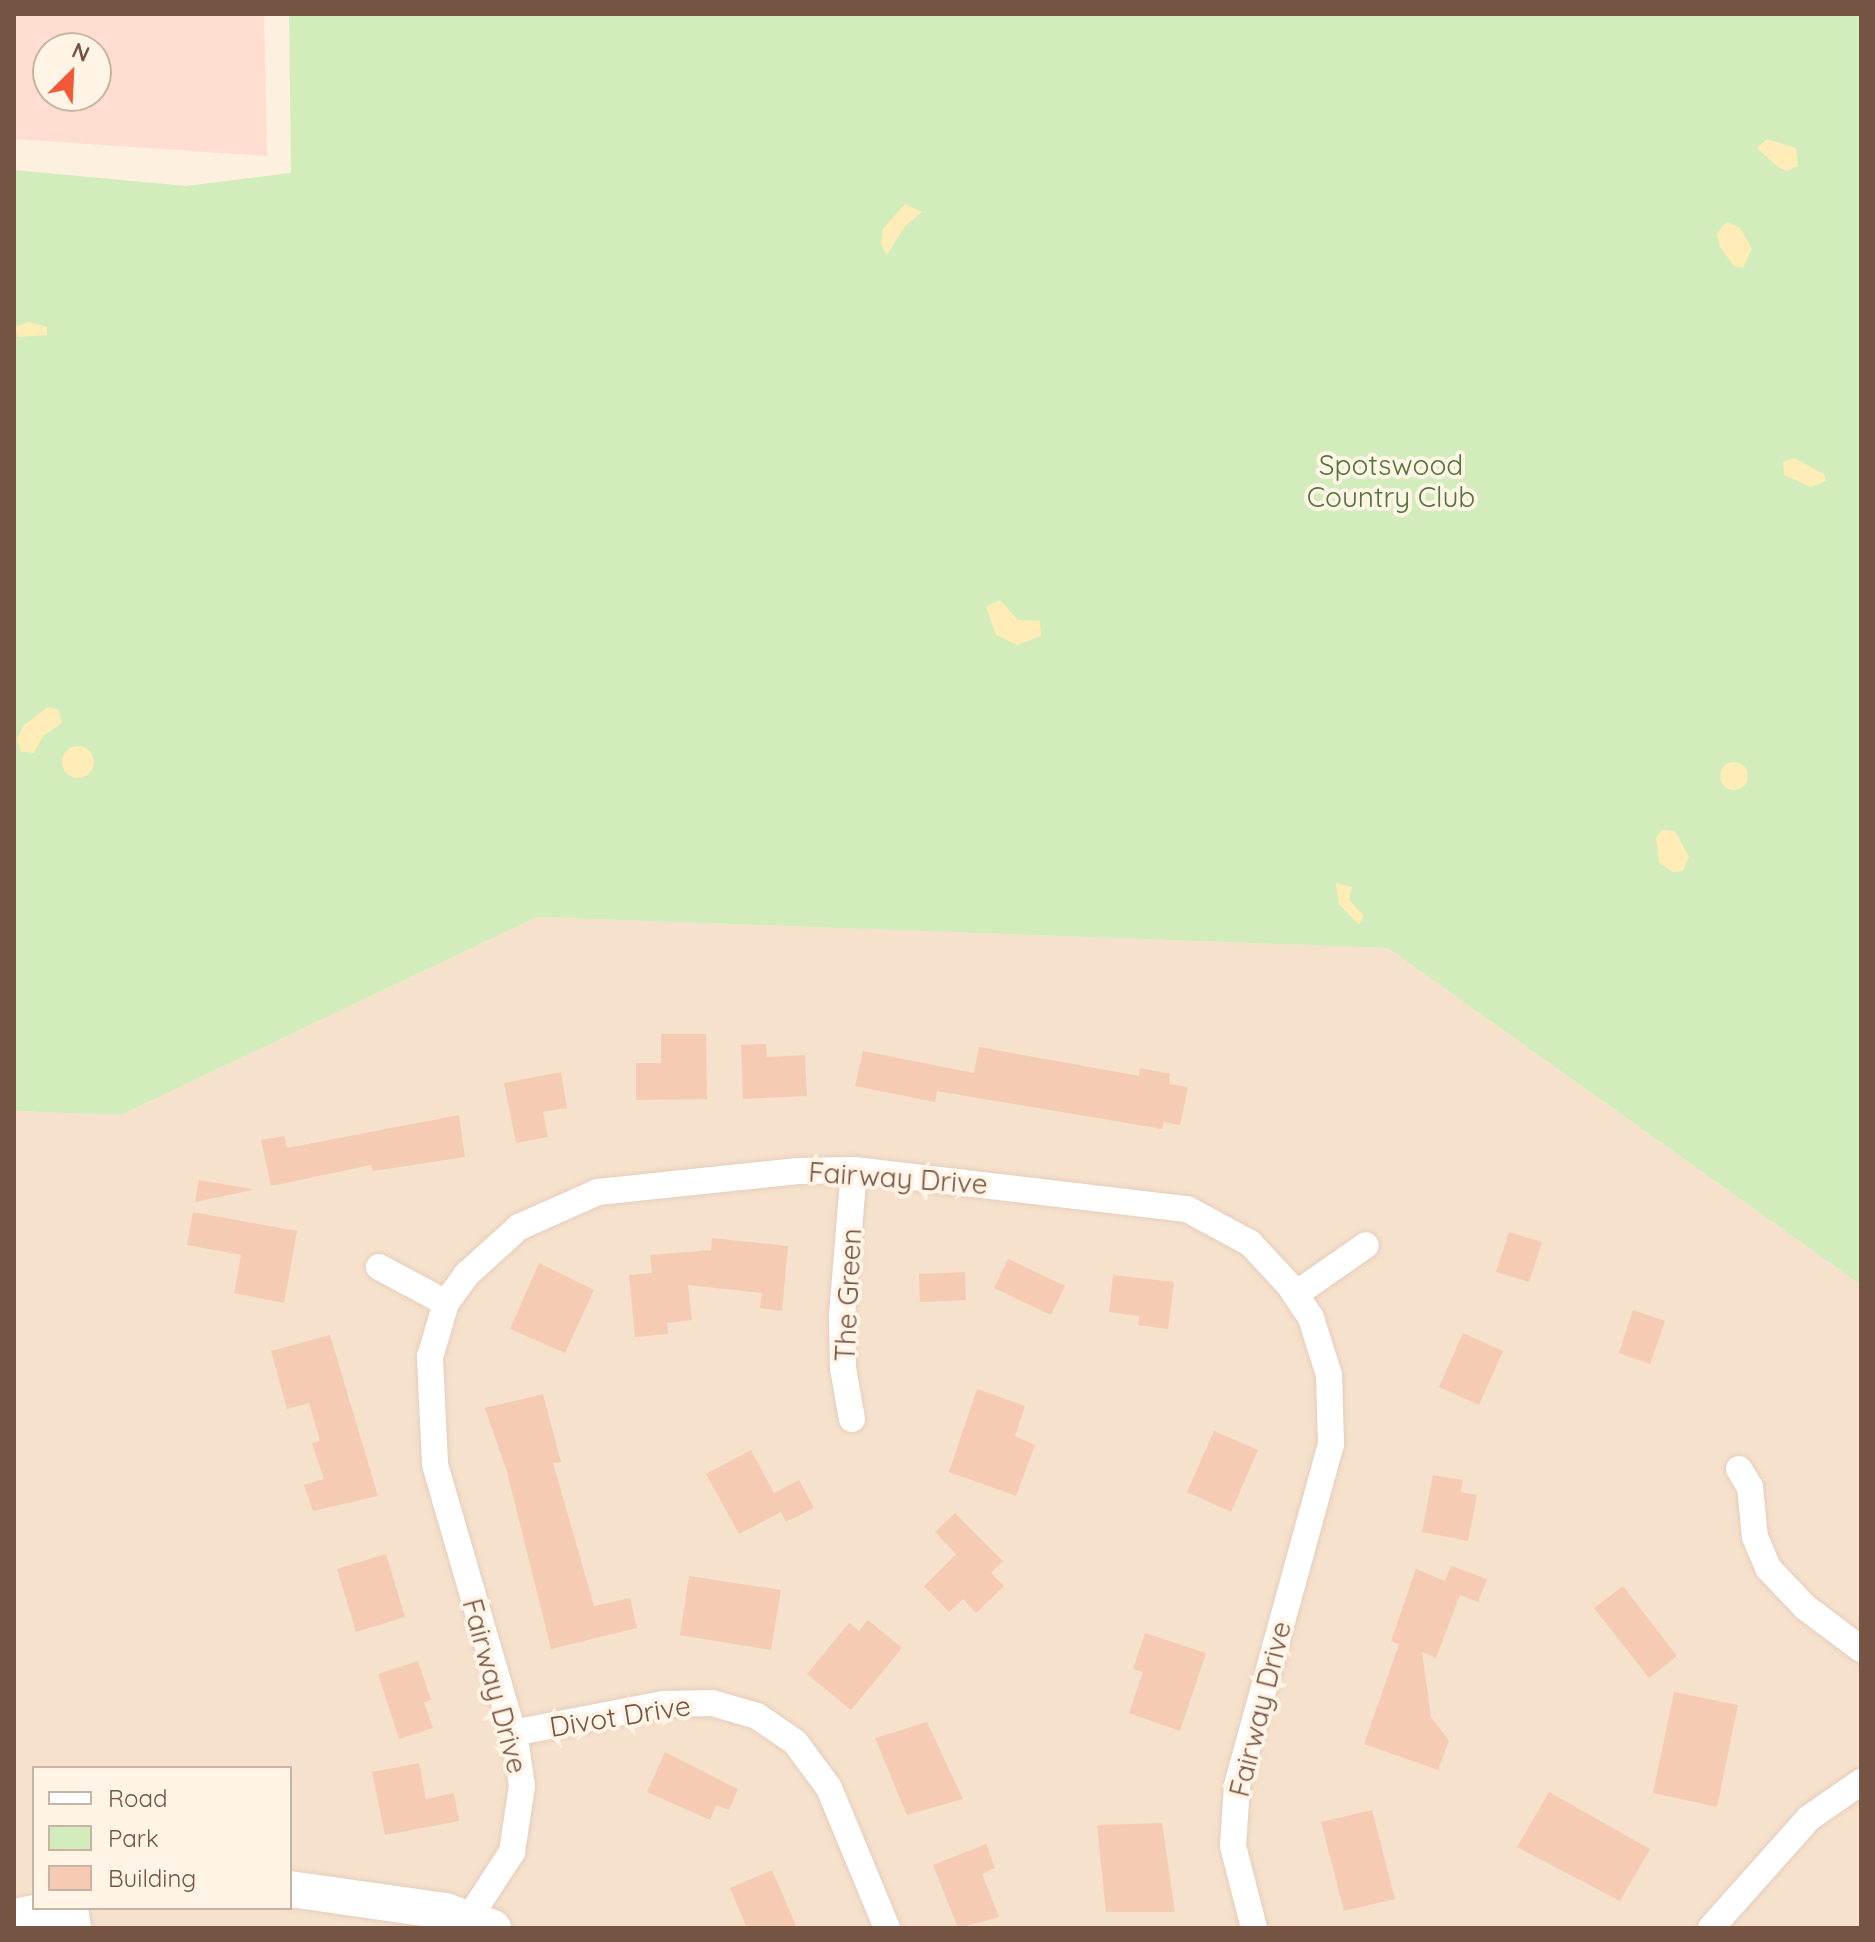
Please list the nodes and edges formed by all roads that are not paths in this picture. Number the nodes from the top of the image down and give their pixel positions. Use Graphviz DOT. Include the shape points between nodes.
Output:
graph roads {
  1 [pos="854,1170"];
  2 [pos="1366,1245"];
  3 [pos="379,1267"];
  4 [pos="1296,1294"];
  5 [pos="446,1303"];
  6 [pos="852,1419"];
  7 [pos="1739,1469"];
  8 [pos="1861,1649"];
  9 [pos="513,1733"];
  10 [pos="1861,1782"];
  11 [pos="292,1889"];
  12 [pos="51,1910"];
  13 [pos="14,1917"];
  14 [pos="481,1923"];
  15 [pos="887,1928"];
  16 [pos="1254,1928"];
  17 [pos="1711,1928"];
  1 -- 4 [label="street, Fairway Drive" via="1187,1209 1250,1243"];
  1 -- 5 [label="street, Fairway Drive" via="598,1192 519,1227 466,1275"];
  1 -- 6 [label="street, The Green" via="842,1315 843,1368"];
  2 -- 4 [label="street"];
  3 -- 5 [label="street"];
  4 -- 16 [label="street, Fairway Drive" via="1325,1355 1331,1444 1237,1786 1233,1846"];
  5 -- 9 [label="street, Fairway Drive" via="430,1357 435,1464"];
  7 -- 8 [label="street" via="1750,1487 1755,1537 1768,1568 1805,1607"];
  9 -- 14 [label="street, Fairway Drive" via="522,1786 515,1843"];
  9 -- 15 [label="street, Divot Drive" via="664,1704 712,1703 757,1716 795,1742 829,1788"];
  10 -- 17 [label="street" via="1809,1818"];
  11 -- 14 [label="street"];
  12 -- 13 [label="street"];
}
